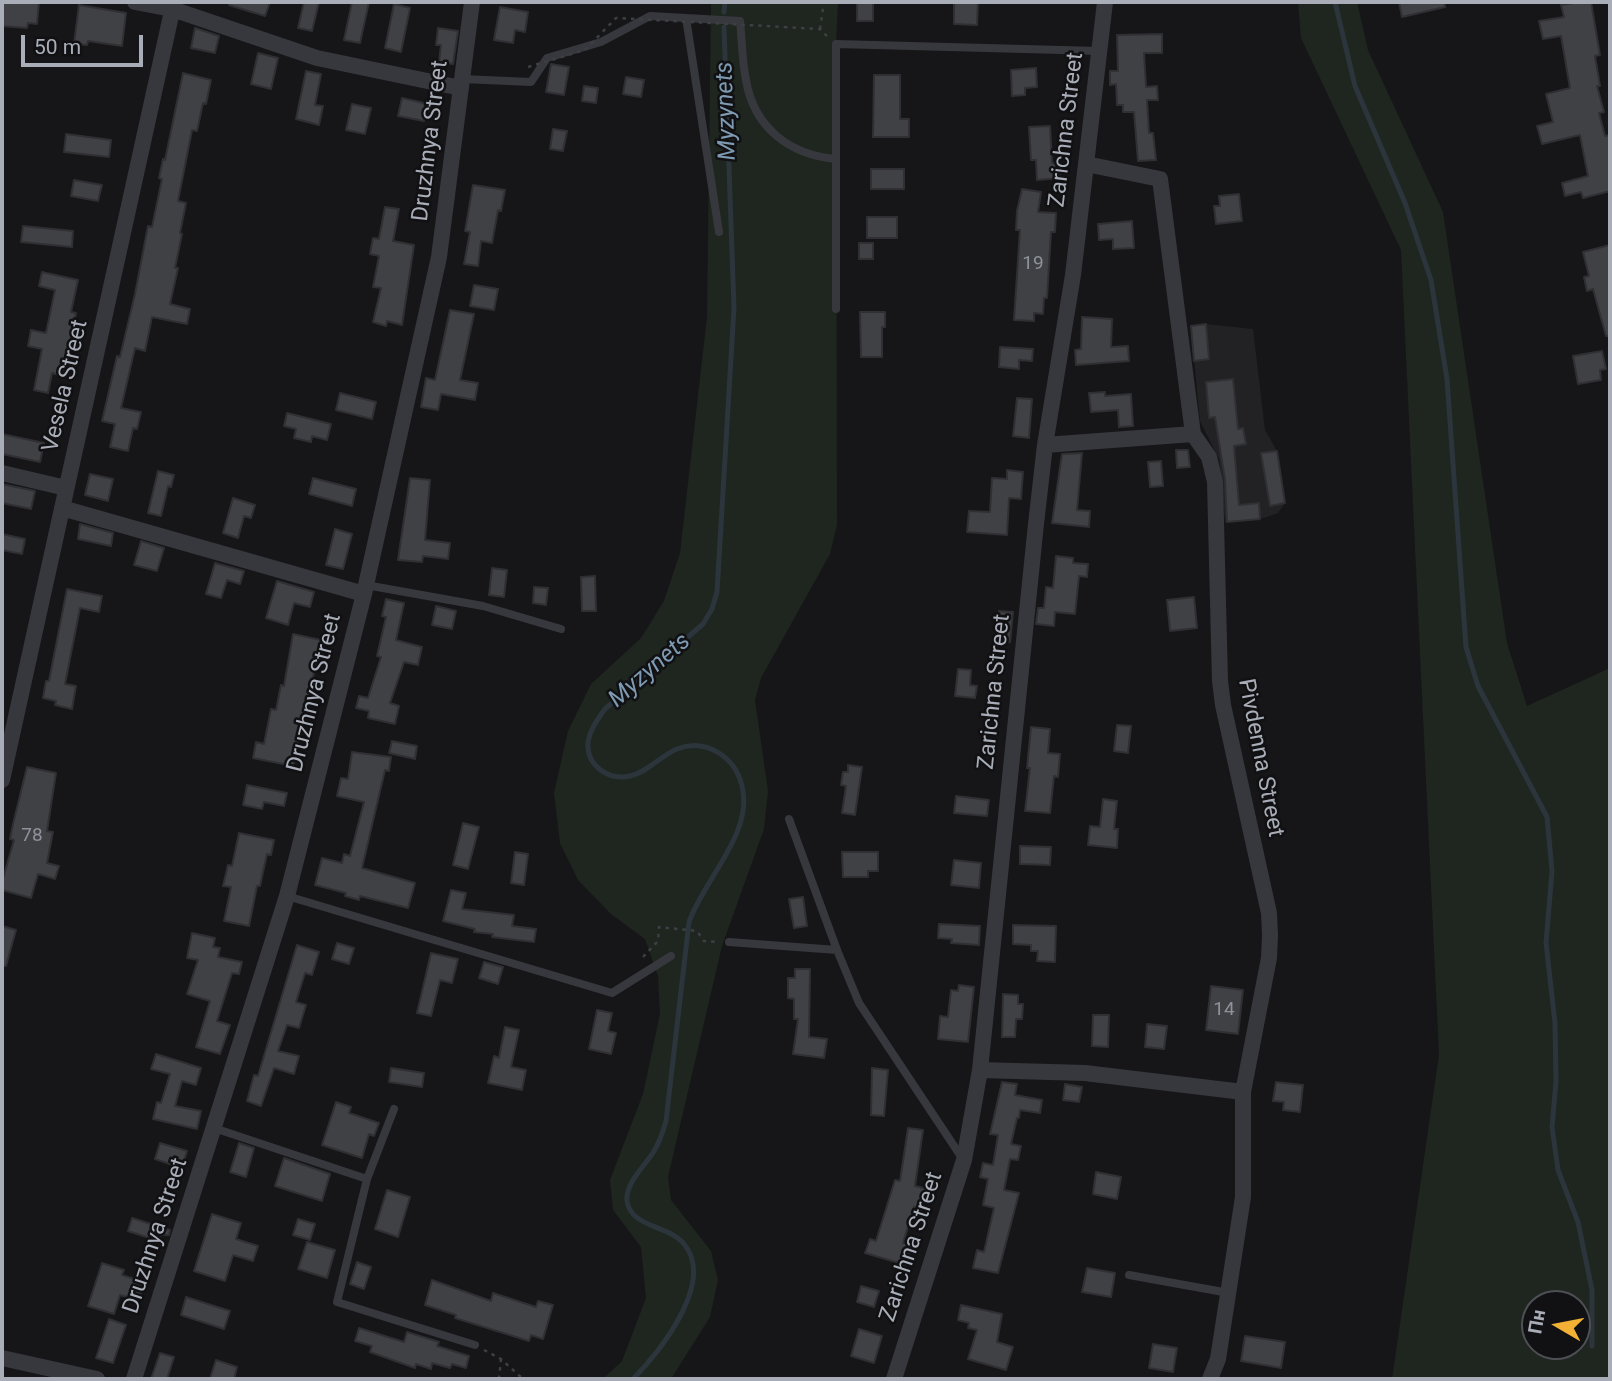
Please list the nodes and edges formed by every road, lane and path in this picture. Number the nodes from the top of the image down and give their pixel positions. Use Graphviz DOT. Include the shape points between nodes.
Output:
graph roads {
  1 [pos="135,2"];
  2 [pos="472,2"];
  3 [pos="824,2"];
  4 [pos="1105,2"];
  5 [pos="173,6"];
  6 [pos="686,18"];
  7 [pos="1099,51"];
  8 [pos="528,67"];
  9 [pos="462,84"];
  10 [pos="836,159"];
  11 [pos="1086,164"];
  12 [pos="719,232"];
  13 [pos="836,309"];
  14 [pos="1193,434"];
  15 [pos="1045,445"];
  16 [pos="2,473"];
  17 [pos="66,488"];
  18 [pos="62,508"];
  19 [pos="365,590"];
  20 [pos="561,629"];
  21 [pos="2,780"];
  22 [pos="789,819"];
  23 [pos="287,896"];
  24 [pos="658,941"];
  25 [pos="704,941"];
  26 [pos="729,942"];
  27 [pos="837,950"];
  28 [pos="671,956"];
  29 [pos="980,1070"];
  30 [pos="1243,1092"];
  31 [pos="394,1109"];
  32 [pos="214,1128"];
  33 [pos="964,1160"];
  34 [pos="367,1180"];
  35 [pos="1129,1275"];
  36 [pos="1229,1293"];
  37 [pos="475,1345"];
  38 [pos="2,1359"];
  39 [pos="501,1359"];
  40 [pos="97,1379"];
  41 [pos="134,1379"];
  42 [pos="499,1379"];
  43 [pos="523,1379"];
  44 [pos="894,1379"];
  45 [pos="1210,1379"];
  1 -- 5 [label="street"];
  2 -- 9 [label="street, Druzhnya Street"];
  3 -- 8 [label="path, bridge" via="820,29 616,18 585,50"];
  4 -- 7 [label="street, Zarichna Street"];
  5 -- 9 [label="street" via="317,58"];
  5 -- 17 [label="street, Vesela Street"];
  6 -- 9 [label="lane" via="650,16 601,42 547,58 531,82"];
  6 -- 10 [label="lane" via="740,21 746,82 756,111 775,136 797,151"];
  6 -- 12 [label="lane"];
  7 -- 10 [label="lane" via="836,44"];
  7 -- 11 [label="street, Zarichna Street"];
  9 -- 19 [label="street, Druzhnya Street" via="439,257"];
  10 -- 13 [label="lane"];
  11 -- 14 [label="street, Pivdenna Street" via="1160,179"];
  11 -- 15 [label="street, Zarichna Street"];
  14 -- 15 [label="street"];
  14 -- 30 [label="street, Pivdenna Street" via="1209,457 1215,482 1223,705 1269,913 1269,958"];
  15 -- 29 [label="street, Zarichna Street"];
  16 -- 17 [label="street"];
  17 -- 18 [label="street, Vesela Street"];
  18 -- 19 [label="street"];
  18 -- 21 [label="street, Vesela Street"];
  19 -- 20 [label="lane" via="483,606"];
  19 -- 23 [label="street, Druzhnya Street"];
  22 -- 27 [label="lane"];
  23 -- 28 [label="lane" via="612,993"];
  23 -- 32 [label="street, Druzhnya Street"];
  24 -- 25 [label="path" via="659,927 697,931"];
  26 -- 27 [label="lane"];
  27 -- 33 [label="lane" via="859,1003"];
  29 -- 30 [label="street" via="1085,1073"];
  29 -- 33 [label="street, Zarichna Street"];
  30 -- 36 [label="street, Pivdenna Street" via="1244,1197"];
  31 -- 34 [label="lane"];
  32 -- 34 [label="lane"];
  32 -- 41 [label="street, Druzhnya Street"];
  33 -- 44 [label="street, Zarichna Street"];
  34 -- 37 [label="lane" via="337,1303"];
  35 -- 36 [label="lane"];
  36 -- 45 [label="street, Pivdenna Street" via="1219,1359"];
  37 -- 39 [label="path"];
  38 -- 40 [label="street"];
  39 -- 42 [label="path"];
  39 -- 43 [label="path"];
}
